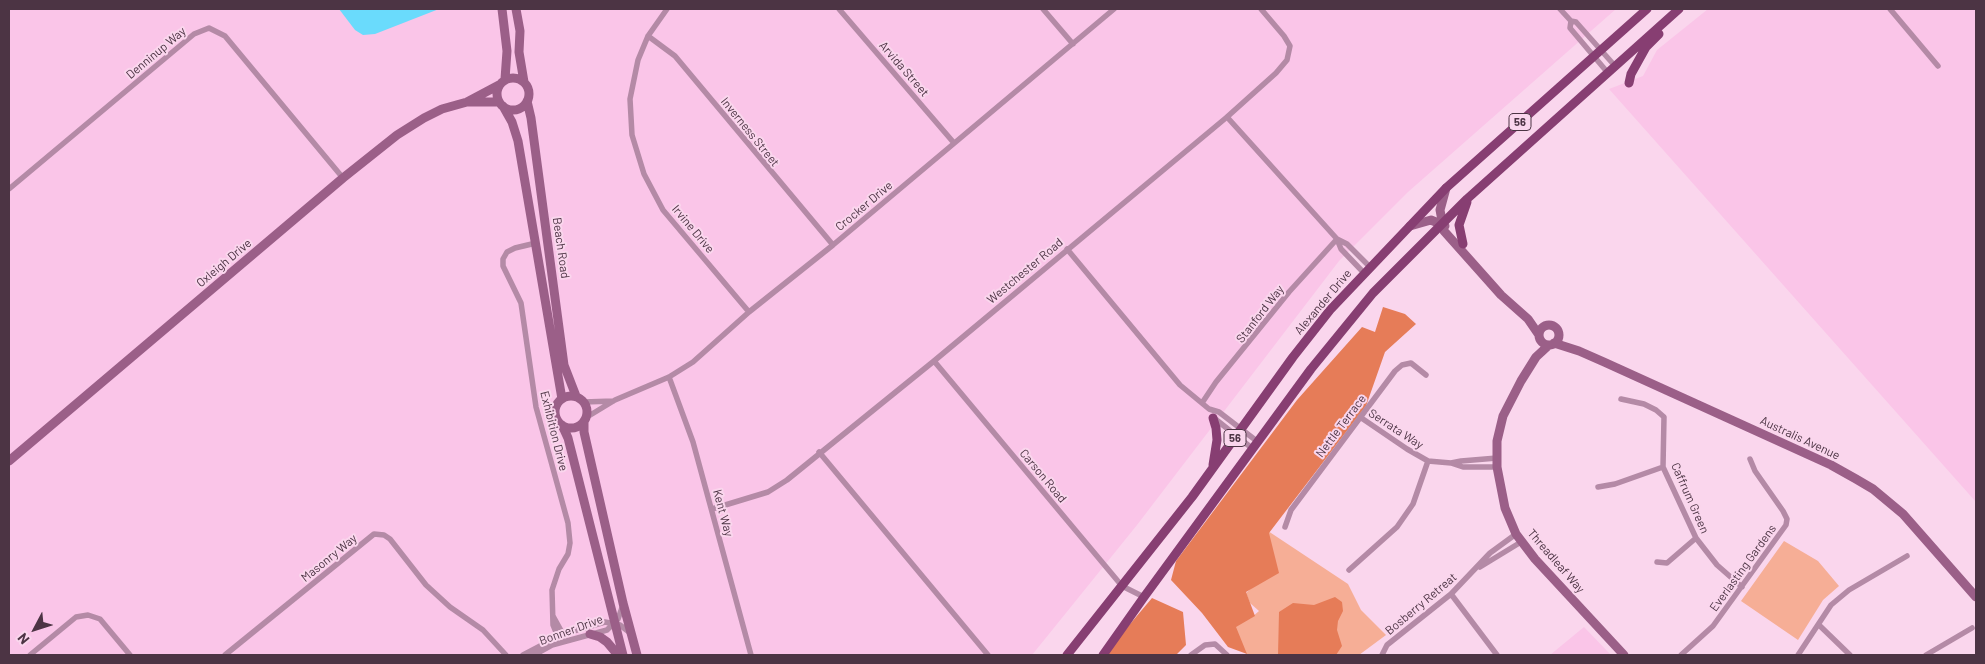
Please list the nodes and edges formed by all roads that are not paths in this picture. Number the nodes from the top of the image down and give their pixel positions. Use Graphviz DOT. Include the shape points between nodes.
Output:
graph roads {
  1 [pos="502,9"];
  2 [pos="516,9"];
  3 [pos="667,9"];
  4 [pos="839,9"];
  5 [pos="1043,9"];
  6 [pos="1114,9"];
  7 [pos="1260,9"];
  8 [pos="1560,9"];
  9 [pos="1647,9"];
  10 [pos="1679,9"];
  11 [pos="1890,9"];
  12 [pos="1662,24"];
  13 [pos="648,36"];
  14 [pos="1073,44"];
  15 [pos="1597,53"];
  16 [pos="1938,66"];
  17 [pos="1612,70"];
  18 [pos="502,82"];
  19 [pos="524,82"];
  20 [pos="1629,83"];
  21 [pos="527,101"];
  22 [pos="467,102"];
  23 [pos="501,104"];
  24 [pos="1227,117"];
  25 [pos="954,143"];
  26 [pos="343,178"];
  27 [pos="1446,188"];
  28 [pos="9,189"];
  29 [pos="1467,199"];
  30 [pos="1442,225"];
  31 [pos="1410,226"];
  32 [pos="1337,239"];
  33 [pos="536,243"];
  34 [pos="1462,244"];
  35 [pos="833,245"];
  36 [pos="1067,249"];
  37 [pos="1474,263"];
  38 [pos="1367,270"];
  39 [pos="750,312"];
  40 [pos="1528,319"];
  41 [pos="1545,325"];
  42 [pos="1539,337"];
  43 [pos="1554,342"];
  44 [pos="1536,357"];
  45 [pos="934,361"];
  46 [pos="1426,375"];
  47 [pos="669,377"];
  48 [pos="576,396"];
  49 [pos="562,399"];
  50 [pos="1621,399"];
  51 [pos="616,400"];
  52 [pos="584,402"];
  53 [pos="1202,403"];
  54 [pos="1211,413"];
  55 [pos="1360,417"];
  56 [pos="585,419"];
  57 [pos="562,425"];
  58 [pos="1239,433"];
  59 [pos="1256,446"];
  60 [pos="819,452"];
  61 [pos="1750,459"];
  62 [pos="9,461"];
  63 [pos="1428,461"];
  64 [pos="1452,463"];
  65 [pos="1497,463"];
  66 [pos="1663,466"];
  67 [pos="1213,468"];
  68 [pos="1598,487"];
  69 [pos="712,509"];
  70 [pos="1285,527"];
  71 [pos="1519,538"];
  72 [pos="1696,538"];
  73 [pos="1907,556"];
  74 [pos="1657,562"];
  75 [pos="1476,569"];
  76 [pos="1349,570"];
  77 [pos="1122,586"];
  78 [pos="1742,587"];
  79 [pos="1451,594"];
  80 [pos="1144,597"];
  81 [pos="1976,597"];
  82 [pos="623,603"];
  83 [pos="614,624"];
  84 [pos="1819,625"];
  85 [pos="1972,628"];
  86 [pos="590,634"];
  87 [pos="631,634"];
  88 [pos="561,638"];
  89 [pos="30,655"];
  90 [pos="130,655"];
  91 [pos="225,655"];
  92 [pos="506,655"];
  93 [pos="523,655"];
  94 [pos="534,655"];
  95 [pos="618,655"];
  96 [pos="623,655"];
  97 [pos="637,655"];
  98 [pos="751,655"];
  99 [pos="988,655"];
  100 [pos="1068,655"];
  101 [pos="1103,655"];
  102 [pos="1191,655"];
  103 [pos="1227,655"];
  104 [pos="1382,655"];
  105 [pos="1497,655"];
  106 [pos="1624,655"];
  107 [pos="1681,655"];
  108 [pos="1798,655"];
  109 [pos="1850,655"];
  110 [pos="1926,655"];
  1 -- 18 [label="main road" via="506,51"];
  2 -- 19 [label="main road"];
  3 -- 13 [label="street, Irvine Drive"];
  4 -- 25 [label="street, Arvida Street"];
  5 -- 14 [label="street"];
  6 -- 14 [label="street, Crocker Drive"];
  7 -- 24 [label="street, Westchester Road" via="1290,46 1287,60"];
  8 -- 15 [label="street" via="1571,21 1570,28"];
  9 -- 15 [label="main road, Alexander Drive / 56"];
  10 -- 12 [label="main road, 56"];
  11 -- 16 [label="street"];
  12 -- 17 [label="main road, 56"];
  12 -- 20 [label="main road" via="1659,34 1646,48 1631,74"];
  13 -- 35 [label="street, Inverness Street" via="675,56"];
  13 -- 39 [label="street, Irvine Drive" via="638,60 630,99 632,135 644,174 664,210"];
  14 -- 25 [label="street, Crocker Drive"];
  15 -- 17 [label="street"];
  15 -- 27 [label="main road, Alexander Drive / 56"];
  17 -- 29 [label="main road, 56"];
  18 -- 19 [label="main road" via="515,77"];
  18 -- 22 [label="main road, Oxleigh Drive"];
  18 -- 23 [label="main road" via="496,94"];
  19 -- 21 [label="main road" via="529,91"];
  21 -- 23 [label="main road" via="516,110"];
  21 -- 48 [label="main road, Beach Road" via="532,118 564,365"];
  22 -- 23 [label="main road, Oxleigh Drive"];
  22 -- 26 [label="main road, Oxleigh Drive" via="442,109 408,127"];
  23 -- 33 [label="main road, Beach Road" via="518,141"];
  24 -- 32 [label="street"];
  24 -- 36 [label="street, Westchester Road"];
  25 -- 35 [label="street, Crocker Drive"];
  26 -- 28 [label="street, Denninup Way" via="225,36 209,28 194,34"];
  26 -- 62 [label="main road, Oxleigh Drive"];
  27 -- 30 [label="main road" via="1440,210"];
  27 -- 31 [label="main road, Alexander Drive / 56"];
  29 -- 30 [label="main road, 56"];
  29 -- 34 [label="main road" via="1459,225"];
  30 -- 31 [label="main road" via="1431,220"];
  30 -- 34 [label="main road, Australis Avenue"];
  30 -- 37 [label="main road, Australis Avenue" via="1447,236"];
  30 -- 59 [label="main road, 56" via="1373,293"];
  31 -- 38 [label="main road, Alexander Drive / 56"];
  32 -- 38 [label="street" via="1341,249"];
  32 -- 53 [label="street, Stanford Way" via="1289,292"];
  33 -- 49 [label="main road, Beach Road"];
  33 -- 88 [label="street, Exhibition Drive" via="506,252 502,260 521,303 536,408 568,523 569,550 552,590 553,616"];
  34 -- 37 [label="main road, Australis Avenue"];
  35 -- 39 [label="street, Crocker Drive"];
  36 -- 45 [label="street, Westchester Road"];
  36 -- 53 [label="street" via="1180,385"];
  37 -- 40 [label="main road, Australis Avenue"];
  38 -- 58 [label="main road, Alexander Drive / 56" via="1293,357"];
  39 -- 47 [label="street, Crocker Drive" via="693,362"];
  40 -- 41 [label="main road, Australis Avenue"];
  40 -- 42 [label="main road, Australis Avenue"];
  41 -- 42 [label="main road"];
  41 -- 43 [label="main road, Australis Avenue" via="1555,327"];
  42 -- 43 [label="main road, Australis Avenue"];
  42 -- 44 [label="main road, Threadleaf Way"];
  43 -- 44 [label="main road, Threadleaf Way"];
  43 -- 81 [label="main road, Australis Avenue" via="1831,465 1873,489 1903,514"];
  44 -- 65 [label="main road, Threadleaf Way" via="1503,416 1497,441"];
  45 -- 60 [label="street, Westchester Road"];
  45 -- 77 [label="street, Carson Road"];
  46 -- 55 [label="street, Nettle Terrace" via="1411,363 1402,365"];
  47 -- 51 [label="street, Crocker Drive"];
  47 -- 69 [label="street, Kent Way" via="693,442"];
  48 -- 49 [label="main road"];
  48 -- 52 [label="main road"];
  49 -- 57 [label="main road" via="555,412"];
  50 -- 66 [label="street, Caffrum Green" via="1644,404 1664,417"];
  51 -- 52 [label="street, Crocker Drive"];
  51 -- 56 [label="street, Crocker Drive"];
  52 -- 56 [label="main road"];
  53 -- 54 [label="street"];
  54 -- 58 [label="street"];
  54 -- 67 [label="main road" via="1217,440"];
  55 -- 63 [label="street, Serrata Way"];
  55 -- 70 [label="street, Nettle Terrace" via="1291,510"];
  56 -- 57 [label="main road" via="574,428"];
  56 -- 82 [label="main road" via="584,432"];
  57 -- 83 [label="main road" via="568,438"];
  58 -- 59 [label="street"];
  58 -- 67 [label="main road, Alexander Drive / 56"];
  59 -- 80 [label="main road, 56"];
  60 -- 69 [label="street, Westchester Road" via="768,492"];
  60 -- 99 [label="street"];
  61 -- 78 [label="street, Everlasting Gardens" via="1787,519"];
  63 -- 64 [label="street, Serrata Way"];
  63 -- 76 [label="street" via="1413,504 1398,527"];
  64 -- 65 [label="street, Serrata Way"];
  64 -- 65 [label="street, Serrata Way" via="1463,468"];
  65 -- 71 [label="main road, Threadleaf Way" via="1505,508"];
  66 -- 68 [label="street"];
  66 -- 72 [label="street, Caffrum Green"];
  67 -- 77 [label="main road, Alexander Drive / 56"];
  69 -- 98 [label="street, Kent Way"];
  71 -- 75 [label="street, Bosberry Retreat"];
  71 -- 75 [label="street, Bosberry Retreat" via="1490,553"];
  71 -- 106 [label="main road, Threadleaf Way" via="1534,559"];
  72 -- 74 [label="street" via="1667,563"];
  72 -- 78 [label="street, Caffrum Green" via="1717,565"];
  73 -- 84 [label="street" via="1850,590 1831,606"];
  75 -- 79 [label="street, Bosberry Retreat"];
  77 -- 80 [label="street, Carson Road"];
  77 -- 100 [label="main road, Alexander Drive / 56"];
  78 -- 107 [label="street, Everlasting Gardens" via="1712,626"];
  79 -- 104 [label="street, Bosberry Retreat" via="1387,645"];
  79 -- 105 [label="street"];
  80 -- 101 [label="main road, 56"];
  82 -- 83 [label="street, Bonner Drive"];
  82 -- 87 [label="main road"];
  83 -- 86 [label="street, Bonner Drive" via="607,630"];
  83 -- 87 [label="street, Bonner Drive"];
  83 -- 88 [label="street, Bonner Drive" via="605,622"];
  83 -- 96 [label="main road"];
  84 -- 108 [label="street"];
  84 -- 109 [label="street"];
  85 -- 110 [label="street"];
  86 -- 88 [label="street, Bonner Drive"];
  86 -- 95 [label="main road" via="611,645"];
  87 -- 97 [label="main road"];
  88 -- 93 [label="street, Bonner Drive"];
  88 -- 94 [label="street, Bonner Drive"];
  89 -- 90 [label="street" via="76,617 88,615 100,619"];
  91 -- 92 [label="street, Masonry Way" via="374,534 384,535 390,540 426,586 483,630"];
  102 -- 103 [label="street" via="1205,644 1215,644"];
}
